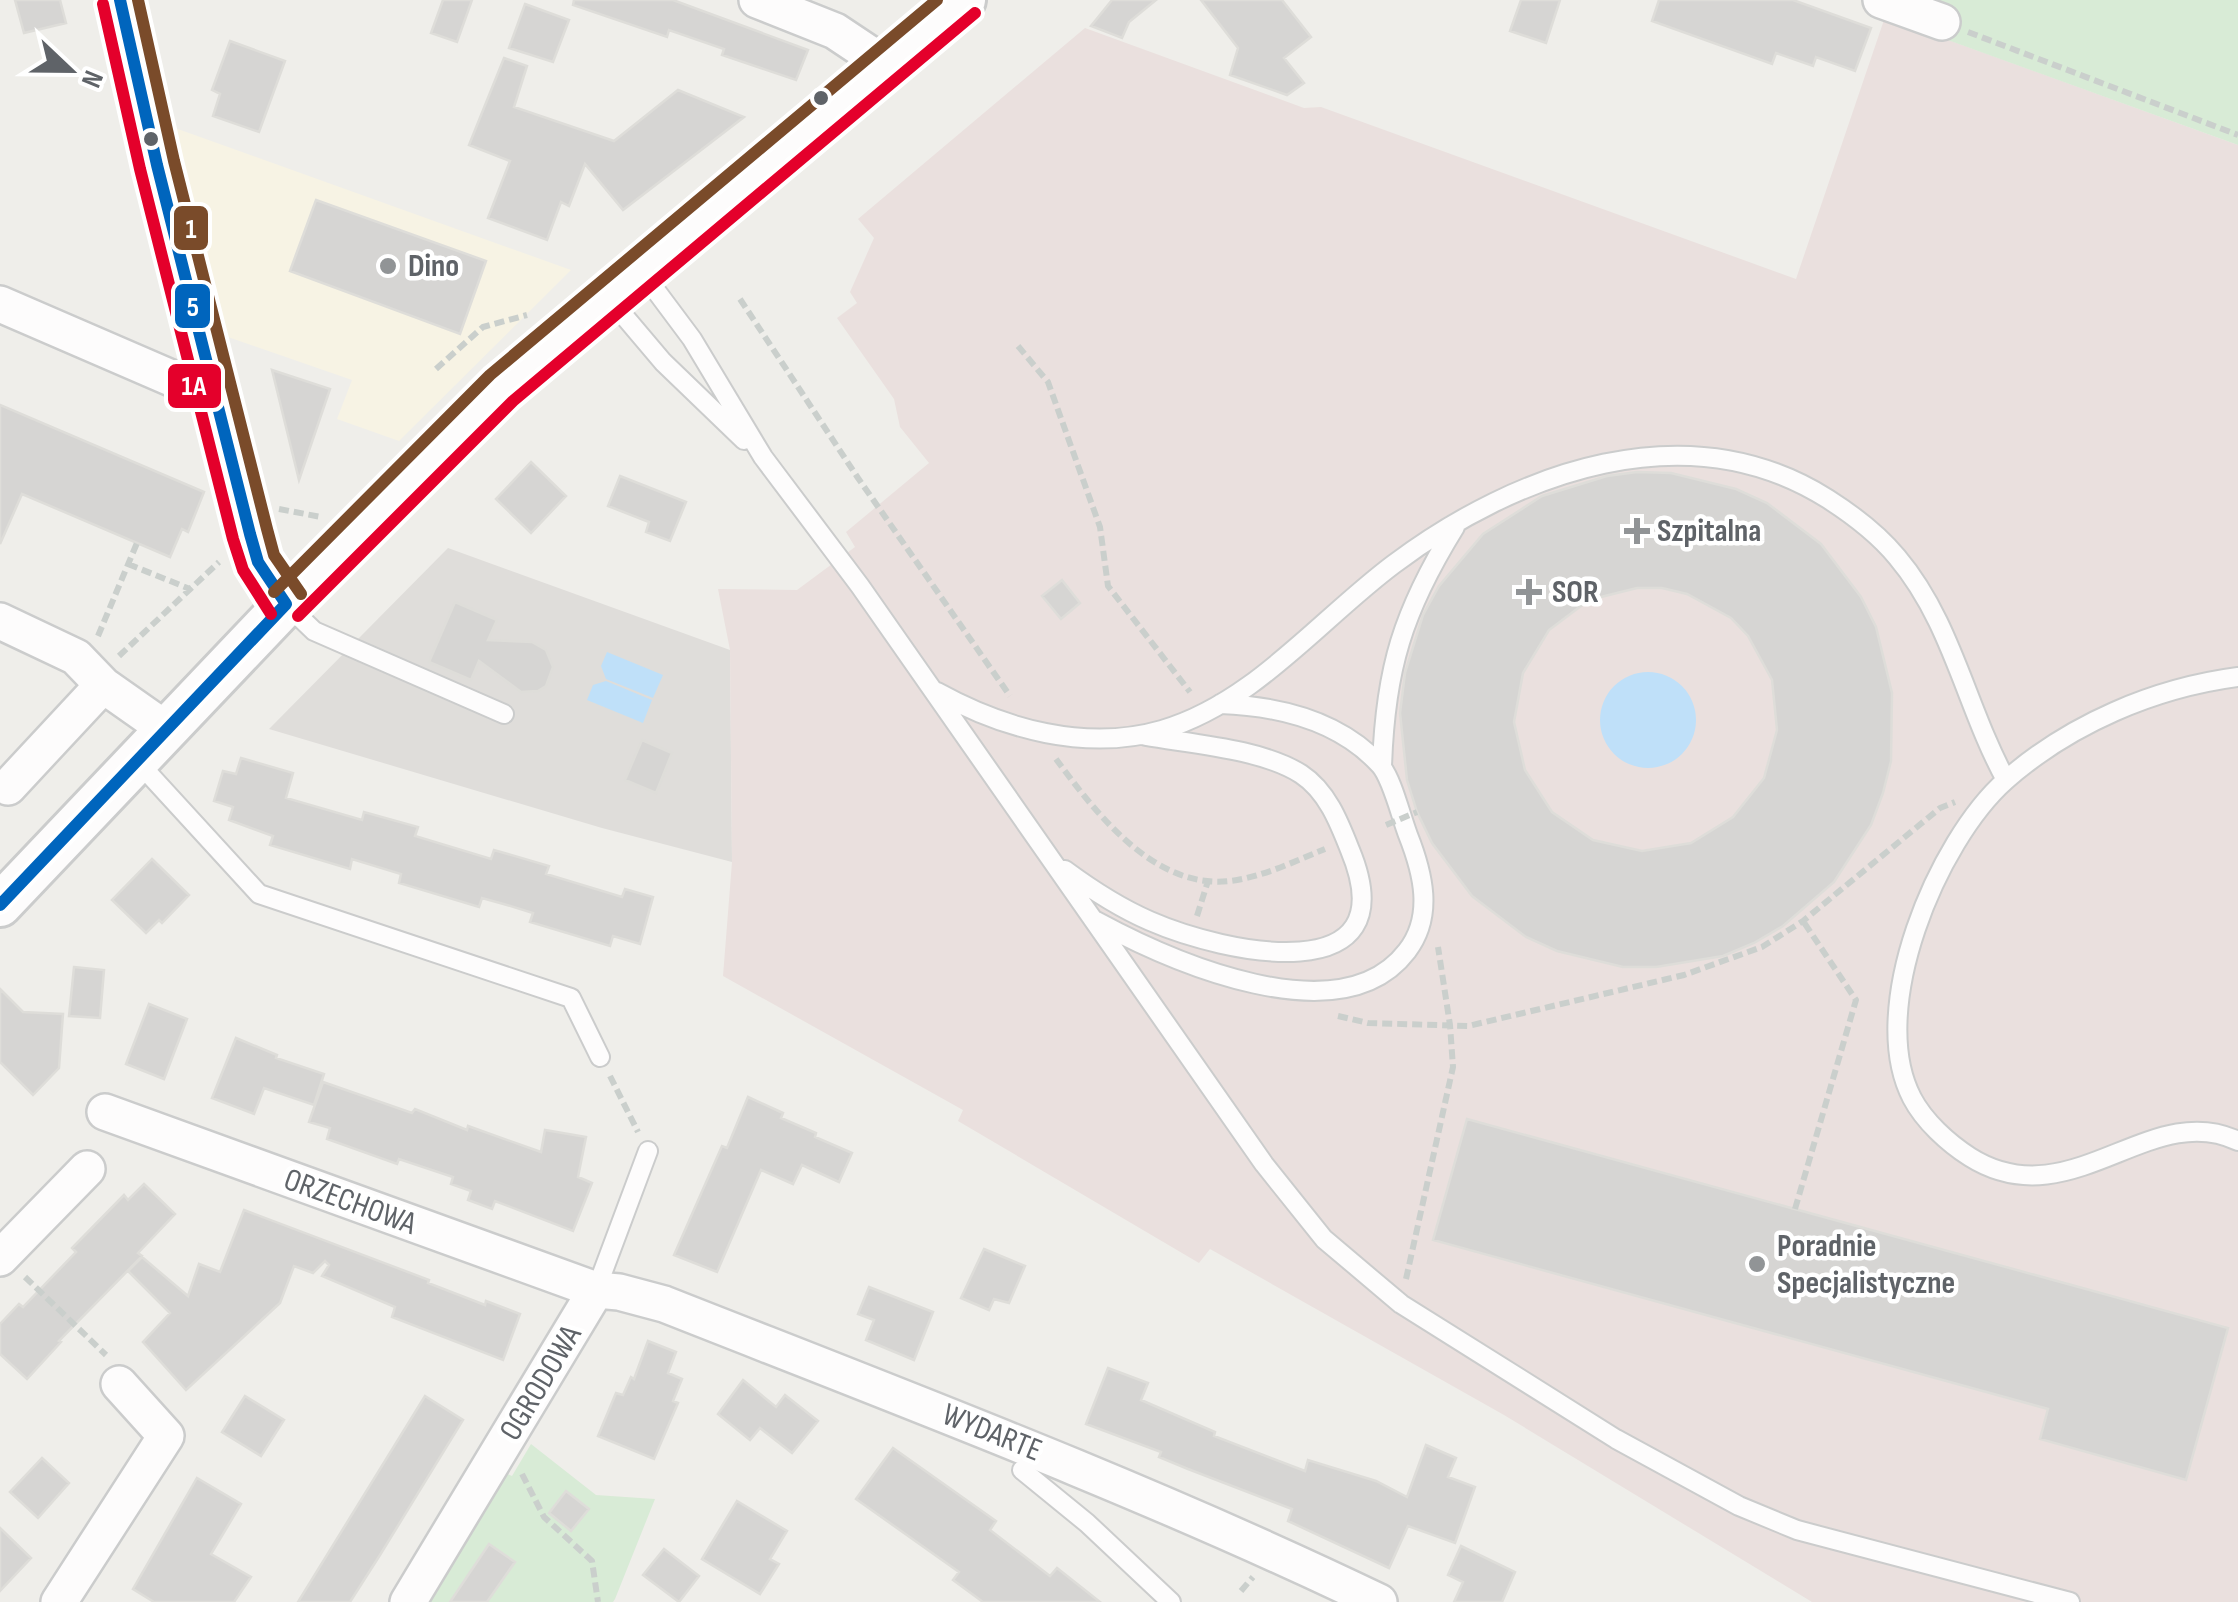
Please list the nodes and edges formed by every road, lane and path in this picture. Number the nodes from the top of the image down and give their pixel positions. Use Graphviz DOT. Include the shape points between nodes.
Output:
graph roads {
  1 [pos="120,0"];
  2 [pos="757,0"];
  3 [pos="964,0"];
  4 [pos="1882,0"];
  5 [pos="1942,22"];
  6 [pos="886,65"];
  7 [pos="2238,135"];
  8 [pos="640,270"];
  9 [pos="608,297"];
  10 [pos="740,299"];
  11 [pos="0,304"];
  12 [pos="538,312"];
  13 [pos="1018,346"];
  14 [pos="436,369"];
  15 [pos="215,398"];
  16 [pos="762,457"];
  17 [pos="263,506"];
  18 [pos="332,519"];
  19 [pos="1458,522"];
  20 [pos="137,543"];
  21 [pos="226,554"];
  22 [pos="128,564"];
  23 [pos="190,590"];
  24 [pos="286,604"];
  25 [pos="0,621"];
  26 [pos="102,624"];
  27 [pos="105,668"];
  28 [pos="2238,676"];
  29 [pos="932,690"];
  30 [pos="1213,708"];
  31 [pos="504,714"];
  32 [pos="167,730"];
  33 [pos="1035,731"];
  34 [pos="1142,735"];
  35 [pos="137,761"];
  36 [pos="1382,767"];
  37 [pos="2006,780"];
  38 [pos="8,787"];
  39 [pos="1417,812"];
  40 [pos="1346,840"];
  41 [pos="1052,862"];
  42 [pos="1424,904"];
  43 [pos="0,905"];
  44 [pos="1092,919"];
  45 [pos="1803,921"];
  46 [pos="1331,1014"];
  47 [pos="1450,1025"];
  48 [pos="600,1057"];
  49 [pos="105,1112"];
  50 [pos="633,1122"];
  51 [pos="2238,1141"];
  52 [pos="648,1151"];
  53 [pos="87,1169"];
  54 [pos="1794,1209"];
  55 [pos="1,1257"];
  56 [pos="596,1290"];
  57 [pos="1401,1304"];
  58 [pos="112,1370"];
  59 [pos="505,1442"];
  60 [pos="1022,1470"];
  61 [pos="67,1599"];
  62 [pos="408,1602"];
  63 [pos="598,1602"];
  64 [pos="1170,1602"];
  65 [pos="1379,1602"];
  66 [pos="2070,1602"];
  1 -- 15 [label="street"];
  2 -- 6 [label="street" via="834,31"];
  3 -- 6 [label="street"];
  4 -- 5 [label="street"];
  5 -- 7 [label="path"];
  6 -- 8 [label="street"];
  8 -- 9 [label="street"];
  8 -- 16 [label="lane" via="692,339"];
  9 -- 16 [label="lane" via="663,362"];
  9 -- 24 [label="street" via="500,388"];
  10 -- 33 [label="path"];
  11 -- 15 [label="street"];
  12 -- 14 [label="path" via="483,327"];
  13 -- 30 [label="path" via="1048,382 1100,527 1108,586"];
  15 -- 24 [label="street" via="258,562"];
  16 -- 29 [label="lane"];
  17 -- 18 [label="path"];
  19 -- 30 [label="lane" via="1396,562"];
  19 -- 36 [label="lane" via="1417,594 1395,653"];
  19 -- 37 [label="lane" via="1539,482 1624,458 1712,458 1789,477 1856,518 1898,557 1942,627"];
  20 -- 22 [label="path"];
  21 -- 23 [label="path"];
  22 -- 23 [label="path"];
  22 -- 26 [label="path"];
  23 -- 27 [label="path"];
  24 -- 31 [label="lane" via="314,631"];
  24 -- 32 [label="street"];
  25 -- 27 [label="street"];
  27 -- 32 [label="street"];
  27 -- 38 [label="street"];
  28 -- 37 [label="lane" via="2176,689 2111,714"];
  29 -- 33 [label="lane"];
  29 -- 41 [label="lane"];
  30 -- 34 [label="lane"];
  30 -- 36 [label="lane" via="1267,708 1304,717"];
  32 -- 35 [label="street"];
  33 -- 34 [label="lane"];
  33 -- 40 [label="path" via="1114,829 1153,860 1190,876 1248,877"];
  34 -- 40 [label="lane" via="1287,766 1318,788"];
  35 -- 43 [label="street"];
  35 -- 48 [label="lane" via="259,894 572,998"];
  36 -- 42 [label="lane" via="1417,859"];
  37 -- 45 [label="path" via="1940,808"];
  37 -- 51 [label="lane" via="1951,848 1908,959 1900,1048 1920,1112 1970,1157 2020,1173 2078,1169 2189,1130"];
  39 -- 40 [label="path, bridge"];
  40 -- 41 [label="lane" via="1364,891 1359,918 1342,940 1296,952 1241,948 1178,932 1123,908"];
  41 -- 44 [label="lane"];
  42 -- 44 [label="lane" via="1413,943 1400,960 1366,981 1323,990 1279,988 1200,968"];
  42 -- 47 [label="path" via="1437,937"];
  44 -- 57 [label="lane" via="1298,1208"];
  45 -- 47 [label="path" via="1762,947 1684,975"];
  45 -- 54 [label="path" via="1856,1000"];
  46 -- 47 [label="path" via="1368,1023"];
  47 -- 57 [label="path" via="1452,1067"];
  48 -- 50 [label="path"];
  49 -- 56 [label="street, ORZECHOWA"];
  52 -- 56 [label="lane, OGRODOWA"];
  53 -- 55 [label="street"];
  55 -- 58 [label="path"];
  56 -- 59 [label="street, OGRODOWA"];
  56 -- 65 [label="street, WYDARTE" via="664,1304 1034,1449"];
  57 -- 66 [label="lane" via="1616,1439 1768,1520"];
  58 -- 61 [label="street" via="166,1436"];
  59 -- 62 [label="street, OGRODOWA"];
  59 -- 63 [label="path" via="544,1516 592,1561"];
  60 -- 64 [label="lane"];
}
